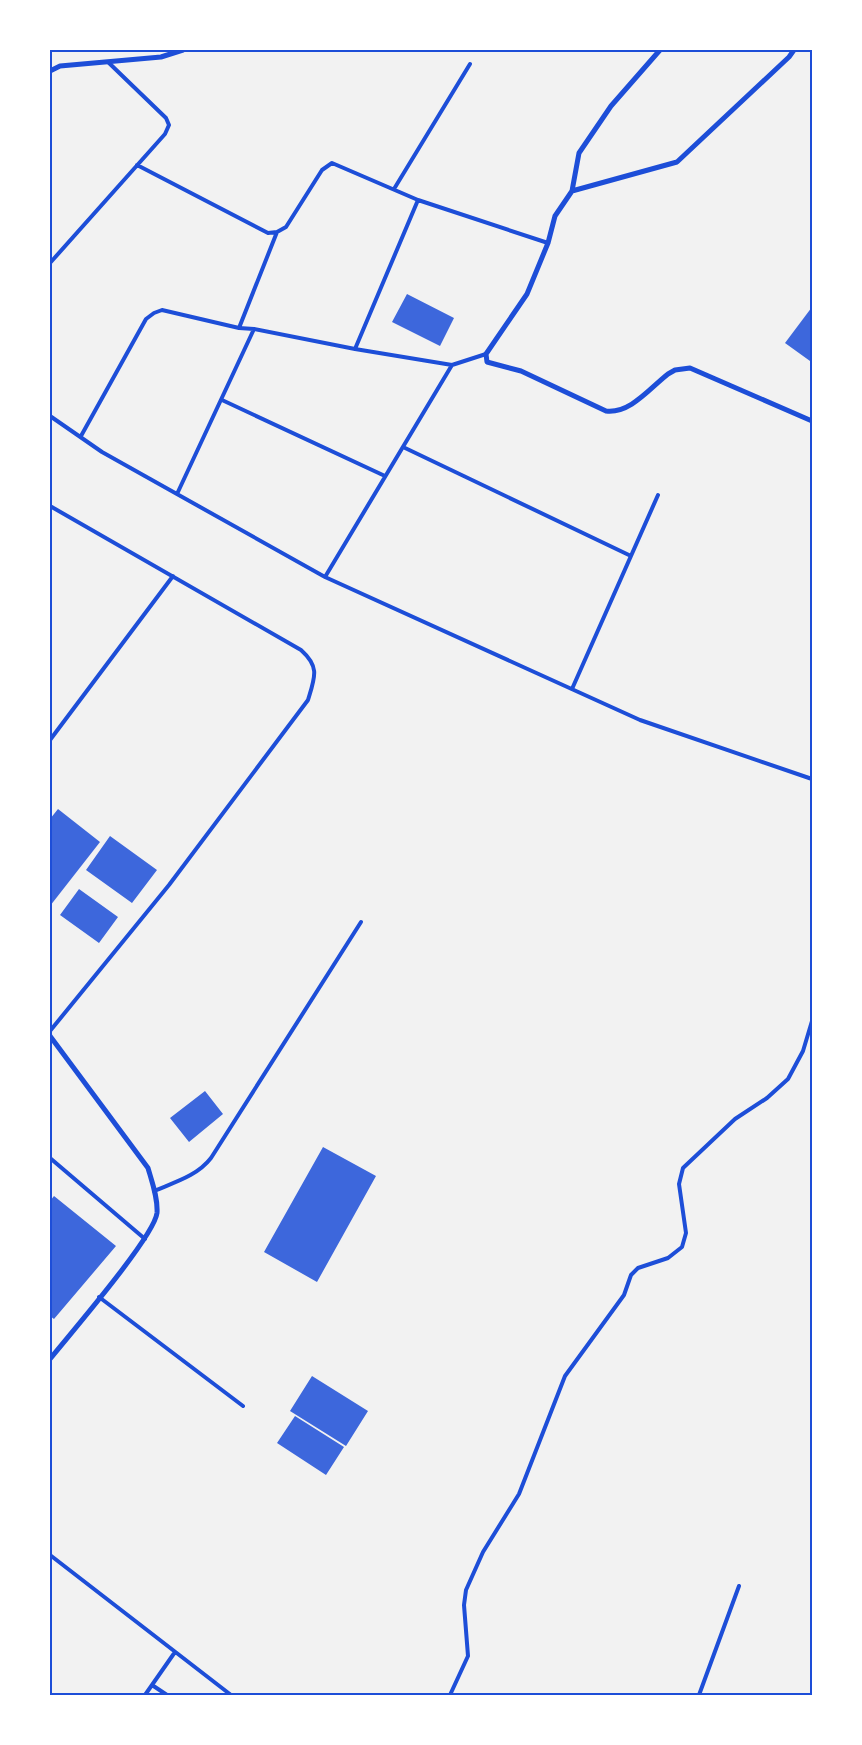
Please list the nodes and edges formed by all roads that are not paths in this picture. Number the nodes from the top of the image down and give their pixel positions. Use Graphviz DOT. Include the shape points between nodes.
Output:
graph roads {
  1 [pos="183,50"];
  2 [pos="660,50"];
  3 [pos="794,50"];
  4 [pos="109,63"];
  5 [pos="470,64"];
  6 [pos="50,71"];
  7 [pos="137,165"];
  8 [pos="394,188"];
  9 [pos="572,190"];
  10 [pos="418,200"];
  11 [pos="276,232"];
  12 [pos="548,243"];
  13 [pos="50,262"];
  14 [pos="239,328"];
  15 [pos="254,329"];
  16 [pos="356,349"];
  17 [pos="486,354"];
  18 [pos="452,365"];
  19 [pos="222,400"];
  20 [pos="50,416"];
  21 [pos="812,421"];
  22 [pos="81,436"];
  23 [pos="402,447"];
  24 [pos="385,476"];
  25 [pos="177,494"];
  26 [pos="658,495"];
  27 [pos="50,506"];
  28 [pos="631,556"];
  29 [pos="173,576"];
  30 [pos="325,577"];
  31 [pos="572,689"];
  32 [pos="50,740"];
  33 [pos="812,779"];
  34 [pos="361,922"];
  35 [pos="812,1021"];
  36 [pos="50,1030"];
  37 [pos="50,1036"];
  38 [pos="50,1158"];
  39 [pos="154,1191"];
  40 [pos="145,1239"];
  41 [pos="99,1298"];
  42 [pos="50,1359"];
  43 [pos="243,1406"];
  44 [pos="50,1555"];
  45 [pos="740,1586"];
  46 [pos="175,1652"];
  47 [pos="152,1685"];
  48 [pos="146,1695"];
  49 [pos="167,1695"];
  50 [pos="231,1695"];
  51 [pos="450,1695"];
  52 [pos="699,1695"];
  1 -- 4 [label="street" via="161,57"];
  2 -- 9 [label="street" via="611,106 579,153"];
  3 -- 9 [label="street" via="677,162"];
  4 -- 6 [label="street" via="60,66"];
  4 -- 7 [label="lane" via="168,121 165,134"];
  5 -- 8 [label="lane"];
  7 -- 11 [label="lane" via="268,233"];
  7 -- 13 [label="lane"];
  8 -- 10 [label="lane"];
  8 -- 11 [label="lane" via="341,165 328,164 286,227"];
  9 -- 12 [label="street" via="555,216"];
  10 -- 12 [label="lane"];
  10 -- 16 [label="lane"];
  11 -- 14 [label="lane"];
  12 -- 17 [label="street" via="527,294"];
  14 -- 15 [label="lane"];
  14 -- 22 [label="lane" via="174,312 162,310 154,313 146,319"];
  15 -- 16 [label="lane"];
  15 -- 19 [label="lane"];
  16 -- 18 [label="lane"];
  17 -- 18 [label="lane"];
  17 -- 21 [label="street" via="487,362 521,371 606,411 625,409 668,374 690,368"];
  18 -- 23 [label="lane"];
  19 -- 24 [label="lane"];
  19 -- 25 [label="lane"];
  20 -- 22 [label="lane"];
  22 -- 25 [label="lane" via="102,452"];
  23 -- 24 [label="lane"];
  23 -- 28 [label="lane"];
  24 -- 30 [label="lane"];
  25 -- 30 [label="lane"];
  26 -- 28 [label="lane"];
  27 -- 29 [label="lane"];
  28 -- 31 [label="lane"];
  29 -- 32 [label="lane"];
  29 -- 36 [label="lane" via="301,650 311,659 314,681 308,700 169,885"];
  30 -- 31 [label="lane"];
  31 -- 33 [label="lane" via="640,720"];
  34 -- 39 [label="lane" via="211,1158 194,1174"];
  35 -- 51 [label="lane" via="803,1051 788,1079 767,1098 735,1119 679,1174 686,1234 678,1253 638,1268 631,1274 624,1295 564,1376 519,1494 484,1552 466,1590 468,1656"];
  37 -- 39 [label="street" via="148,1168"];
  38 -- 40 [label="lane"];
  39 -- 40 [label="street" via="157,1214"];
  40 -- 41 [label="street"];
  41 -- 42 [label="street"];
  41 -- 43 [label="lane"];
  44 -- 46 [label="lane"];
  45 -- 52 [label="lane"];
  46 -- 47 [label="lane"];
  46 -- 50 [label="lane"];
  47 -- 48 [label="lane"];
  47 -- 49 [label="lane"];
}
